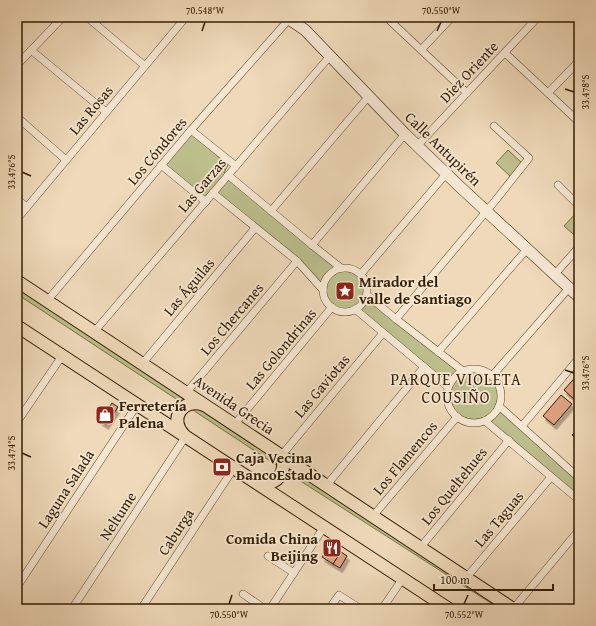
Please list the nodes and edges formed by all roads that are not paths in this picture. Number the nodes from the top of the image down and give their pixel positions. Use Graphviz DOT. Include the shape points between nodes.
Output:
graph roads {
  1 [pos="63,17"];
  2 [pos="87,17"];
  3 [pos="386,17"];
  4 [pos="452,17"];
  5 [pos="538,17"];
  6 [pos="183,18"];
  7 [pos="288,18"];
  8 [pos="31,50"];
  9 [pos="421,50"];
  10 [pos="505,53"];
  11 [pos="330,56"];
  12 [pos="579,61"];
  13 [pos="17,65"];
  14 [pos="145,66"];
  15 [pos="468,92"];
  16 [pos="548,93"];
  17 [pos="369,96"];
  18 [pos="106,112"];
  19 [pos="17,117"];
  20 [pos="579,122"];
  21 [pos="494,126"];
  22 [pos="191,130"];
  23 [pos="405,134"];
  24 [pos="418,145"];
  25 [pos="66,160"];
  26 [pos="161,165"];
  27 [pos="236,166"];
  28 [pos="446,174"];
  29 [pos="228,175"];
  30 [pos="558,185"];
  31 [pos="213,193"];
  32 [pos="17,199"];
  33 [pos="206,202"];
  34 [pos="579,206"];
  35 [pos="27,207"];
  36 [pos="271,211"];
  37 [pos="487,211"];
  38 [pos="17,219"];
  39 [pos="255,228"];
  40 [pos="312,245"];
  41 [pos="579,248"];
  42 [pos="527,249"];
  43 [pos="297,261"];
  44 [pos="341,268"];
  45 [pos="361,274"];
  46 [pos="555,274"];
  47 [pos="17,281"];
  48 [pos="569,288"];
  49 [pos="323,290"];
  50 [pos="366,295"];
  51 [pos="579,297"];
  52 [pos="48,301"];
  53 [pos="332,307"];
  54 [pos="355,309"];
  55 [pos="396,319"];
  56 [pos="17,326"];
  57 [pos="94,332"];
  58 [pos="383,333"];
  59 [pos="438,352"];
  60 [pos="62,356"];
  61 [pos="579,358"];
  62 [pos="142,364"];
  63 [pos="424,367"];
  64 [pos="463,371"];
  65 [pos="492,376"];
  66 [pos="448,387"];
  67 [pos="186,393"];
  68 [pos="137,405"];
  69 [pos="499,406"];
  70 [pos="208,408"];
  71 [pos="457,417"];
  72 [pos="485,420"];
  73 [pos="17,422"];
  74 [pos="234,425"];
  75 [pos="522,426"];
  76 [pos="186,436"];
  77 [pos="509,440"];
  78 [pos="281,456"];
  79 [pos="234,468"];
  80 [pos="551,477"];
  81 [pos="579,478"];
  82 [pos="256,482"];
  83 [pos="326,486"];
  84 [pos="579,500"];
  85 [pos="373,516"];
  86 [pos="324,527"];
  87 [pos="579,530"];
  88 [pos="420,548"];
  89 [pos="268,556"];
  90 [pos="294,573"];
  91 [pos="402,578"];
  92 [pos="466,578"];
  93 [pos="17,587"];
  94 [pos="243,594"];
  95 [pos="72,609"];
  96 [pos="141,609"];
  97 [pos="266,609"];
  98 [pos="270,609"];
  99 [pos="329,609"];
  100 [pos="360,609"];
  101 [pos="382,609"];
  102 [pos="449,609"];
  103 [pos="513,609"];
  1 -- 8 [label="street"];
  2 -- 14 [label="street"];
  3 -- 9 [label="street"];
  4 -- 9 [label="street"];
  5 -- 10 [label="street, Diez Oriente"];
  6 -- 14 [label="street, Las Rosas"];
  7 -- 11 [label="street, Calle Antupirén" via="305,30"];
  7 -- 22 [label="street, Los Cóndores"];
  8 -- 13 [label="street"];
  8 -- 18 [label="street"];
  9 -- 15 [label="street"];
  10 -- 15 [label="street, Diez Oriente"];
  10 -- 16 [label="street"];
  11 -- 17 [label="street, Calle Antupirén"];
  11 -- 27 [label="street, Las Garzas"];
  12 -- 16 [label="street"];
  14 -- 18 [label="street, Las Rosas"];
  15 -- 24 [label="street, Diez Oriente"];
  16 -- 20 [label="street"];
  17 -- 23 [label="street, Calle Antupirén"];
  17 -- 36 [label="street"];
  18 -- 25 [label="street, Las Rosas"];
  19 -- 25 [label="street"];
  21 -- 37 [label="street" via="529,158"];
  22 -- 26 [label="street, Los Cóndores"];
  22 -- 27 [label="street"];
  23 -- 24 [label="street, Calle Antupirén"];
  23 -- 40 [label="street"];
  24 -- 28 [label="street, Calle Antupirén"];
  25 -- 35 [label="street, Las Rosas"];
  26 -- 33 [label="street"];
  26 -- 52 [label="street, Los Cóndores"];
  27 -- 29 [label="street, Las Garzas"];
  28 -- 37 [label="street, Calle Antupirén"];
  28 -- 45 [label="street"];
  29 -- 31 [label="street, Las Garzas"];
  29 -- 36 [label="street"];
  30 -- 34 [label="street"];
  31 -- 33 [label="street, Las Garzas"];
  31 -- 39 [label="street"];
  32 -- 35 [label="street"];
  33 -- 57 [label="street, Las Garzas"];
  35 -- 38 [label="street, Las Rosas"];
  36 -- 40 [label="street"];
  37 -- 42 [label="street, Calle Antupirén"];
  37 -- 55 [label="street"];
  39 -- 43 [label="street"];
  39 -- 62 [label="street, Las Águilas"];
  40 -- 44 [label="street"];
  41 -- 46 [label="street"];
  42 -- 46 [label="street, Calle Antupirén"];
  42 -- 59 [label="street"];
  43 -- 49 [label="street"];
  43 -- 67 [label="street, Los Chercanes"];
  44 -- 45 [label="street" via="355,270"];
  44 -- 49 [label="street" via="330,273"];
  45 -- 50 [label="street" via="367,287"];
  46 -- 48 [label="street, Calle Antupirén"];
  47 -- 52 [label="main road, Avenida Grecia"];
  48 -- 51 [label="street, Calle Antupirén"];
  48 -- 65 [label="street"];
  49 -- 53 [label="street" via="327,303"];
  50 -- 54 [label="street" via="364,301"];
  50 -- 55 [label="street"];
  52 -- 57 [label="main road, Avenida Grecia"];
  53 -- 54 [label="street" via="343,312"];
  53 -- 74 [label="street, Las Golondrinas"];
  54 -- 58 [label="street"];
  55 -- 59 [label="street"];
  56 -- 60 [label="main road"];
  57 -- 62 [label="main road, Avenida Grecia"];
  58 -- 63 [label="street"];
  58 -- 78 [label="street, Las Gaviotas"];
  59 -- 64 [label="street"];
  60 -- 68 [label="main road"];
  60 -- 73 [label="street"];
  61 -- 75 [label="street"];
  62 -- 67 [label="main road, Avenida Grecia"];
  63 -- 66 [label="street"];
  63 -- 83 [label="street"];
  64 -- 65 [label="street" via="483,370"];
  64 -- 66 [label="street" via="454,377"];
  65 -- 69 [label="street" via="500,390"];
  66 -- 71 [label="street" via="450,409"];
  67 -- 70 [label="main road, Avenida Grecia"];
  68 -- 76 [label="main road"];
  68 -- 93 [label="street, Laguna Salada"];
  69 -- 72 [label="street" via="494,415"];
  69 -- 75 [label="street"];
  70 -- 74 [label="main road, Avenida Grecia"];
  70 -- 76 [label="main road" via="195,403 181,410 177,422 179,429"];
  71 -- 72 [label="street" via="470,423"];
  71 -- 85 [label="street, Los Flamencos"];
  72 -- 77 [label="street"];
  74 -- 78 [label="main road, Avenida Grecia"];
  75 -- 81 [label="street"];
  76 -- 79 [label="main road"];
  76 -- 95 [label="street, Neltume"];
  77 -- 80 [label="street"];
  77 -- 88 [label="street, Los Queltehues"];
  78 -- 82 [label="main road" via="283,468 278,478 268,483"];
  78 -- 83 [label="main road, Avenida Grecia"];
  79 -- 82 [label="main road"];
  79 -- 96 [label="street, Caburga"];
  80 -- 84 [label="street"];
  80 -- 92 [label="street, Las Taguas"];
  82 -- 86 [label="main road"];
  83 -- 85 [label="main road, Avenida Grecia"];
  85 -- 88 [label="main road, Avenida Grecia"];
  86 -- 90 [label="street"];
  86 -- 91 [label="main road"];
  87 -- 103 [label="street"];
  88 -- 92 [label="main road, Avenida Grecia"];
  89 -- 90 [label="street"];
  90 -- 98 [label="street"];
  91 -- 101 [label="street"];
  91 -- 102 [label="main road" via="436,604"];
  92 -- 103 [label="main road, Avenida Grecia"];
  94 -- 97 [label="street"];
  99 -- 100 [label="street" via="339,595"];
}
